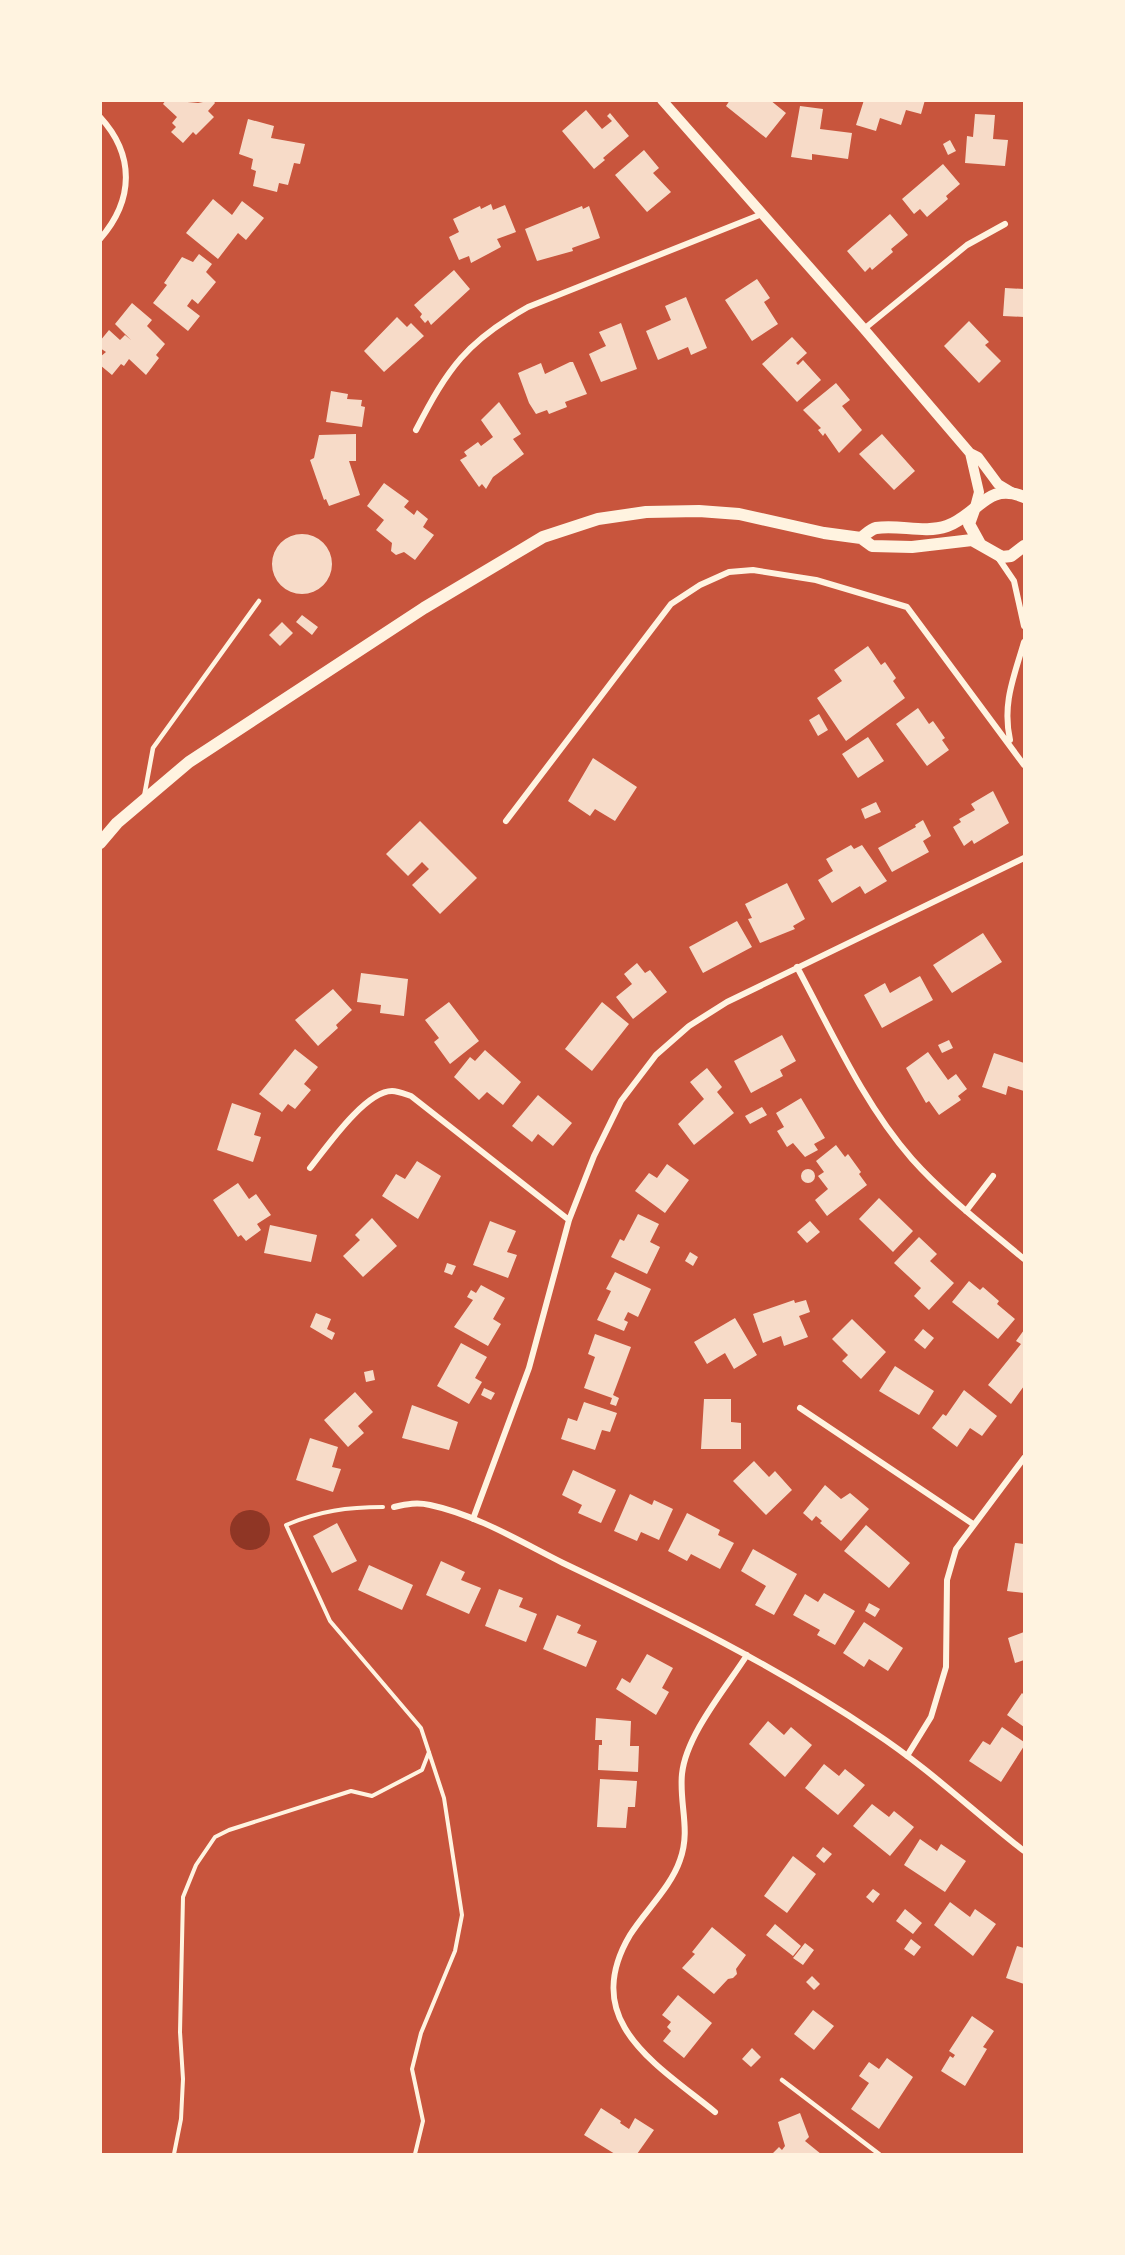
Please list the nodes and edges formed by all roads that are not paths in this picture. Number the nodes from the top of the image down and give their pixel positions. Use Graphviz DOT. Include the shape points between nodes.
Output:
graph roads {
  1 [pos="662,100"];
  2 [pos="100,117"];
  3 [pos="762,214"];
  4 [pos="1005,224"];
  5 [pos="100,239"];
  6 [pos="864,329"];
  7 [pos="416,430"];
  8 [pos="970,453"];
  9 [pos="1019,495"];
  10 [pos="975,507"];
  11 [pos="861,538"];
  12 [pos="980,544"];
  13 [pos="1024,546"];
  14 [pos="992,552"];
  15 [pos="259,600"];
  16 [pos="1024,626"];
  17 [pos="1024,642"];
  18 [pos="1011,744"];
  19 [pos="1024,765"];
  20 [pos="143,800"];
  21 [pos="506,821"];
  22 [pos="100,843"];
  23 [pos="1024,858"];
  24 [pos="797,967"];
  25 [pos="310,1168"];
  26 [pos="993,1176"];
  27 [pos="966,1211"];
  28 [pos="569,1220"];
  29 [pos="1024,1259"];
  30 [pos="800,1408"];
  31 [pos="1024,1458"];
  32 [pos="394,1507"];
  33 [pos="473,1519"];
  34 [pos="973,1524"];
  35 [pos="747,1655"];
  36 [pos="907,1756"];
  37 [pos="1024,1851"];
  38 [pos="782,2080"];
  39 [pos="715,2112"];
  40 [pos="879,2154"];
  1 -- 3 [label="street"];
  2 -- 5 [label="street" via="111,128 127,173 125,197 113,224"];
  3 -- 6 [label="street"];
  3 -- 7 [label="street" via="528,307 505,320 482,336 442,380"];
  4 -- 6 [label="street" via="968,245"];
  6 -- 8 [label="street"];
  8 -- 9 [label="street" via="978,457 998,484"];
  8 -- 10 [label="street" via="979,492"];
  9 -- 10 [label="main road" via="999,492"];
  10 -- 11 [label="main road" via="962,519 944,527 875,528"];
  10 -- 12 [label="main road" via="969,524"];
  11 -- 12 [label="main road" via="872,546 887,547 959,540"];
  11 -- 20 [label="main road" via="739,514 699,511 646,512 598,519 543,537 424,608 189,762"];
  12 -- 14 [label="main road"];
  13 -- 14 [label="main road" via="1002,557"];
  14 -- 16 [label="street" via="1014,581"];
  15 -- 20 [label="lane" via="153,748"];
  17 -- 18 [label="street" via="1006,702"];
  18 -- 19 [label="street"];
  18 -- 21 [label="street" via="907,607 816,580 753,570 729,572 671,604"];
  20 -- 22 [label="main road"];
  23 -- 24 [label="street"];
  24 -- 27 [label="street" via="874,1109 912,1159"];
  24 -- 28 [label="street" via="727,1002 689,1026 656,1055 621,1101"];
  25 -- 28 [label="street" via="354,1115 373,1099 391,1091 411,1096"];
  26 -- 27 [label="street"];
  27 -- 29 [label="street"];
  28 -- 33 [label="street" via="529,1368"];
  30 -- 34 [label="street"];
  31 -- 34 [label="street"];
  32 -- 33 [label="street" via="423,1504"];
  33 -- 35 [label="street"];
  34 -- 36 [label="street" via="956,1549 947,1580 946,1667 931,1717"];
  35 -- 36 [label="street" via="843,1712"];
  35 -- 39 [label="street" via="695,1737 683,1766 686,1840 680,1863 630,1935 615,1965 613,2002 630,2038"];
  36 -- 37 [label="street"];
  38 -- 40 [label="lane"];
}
